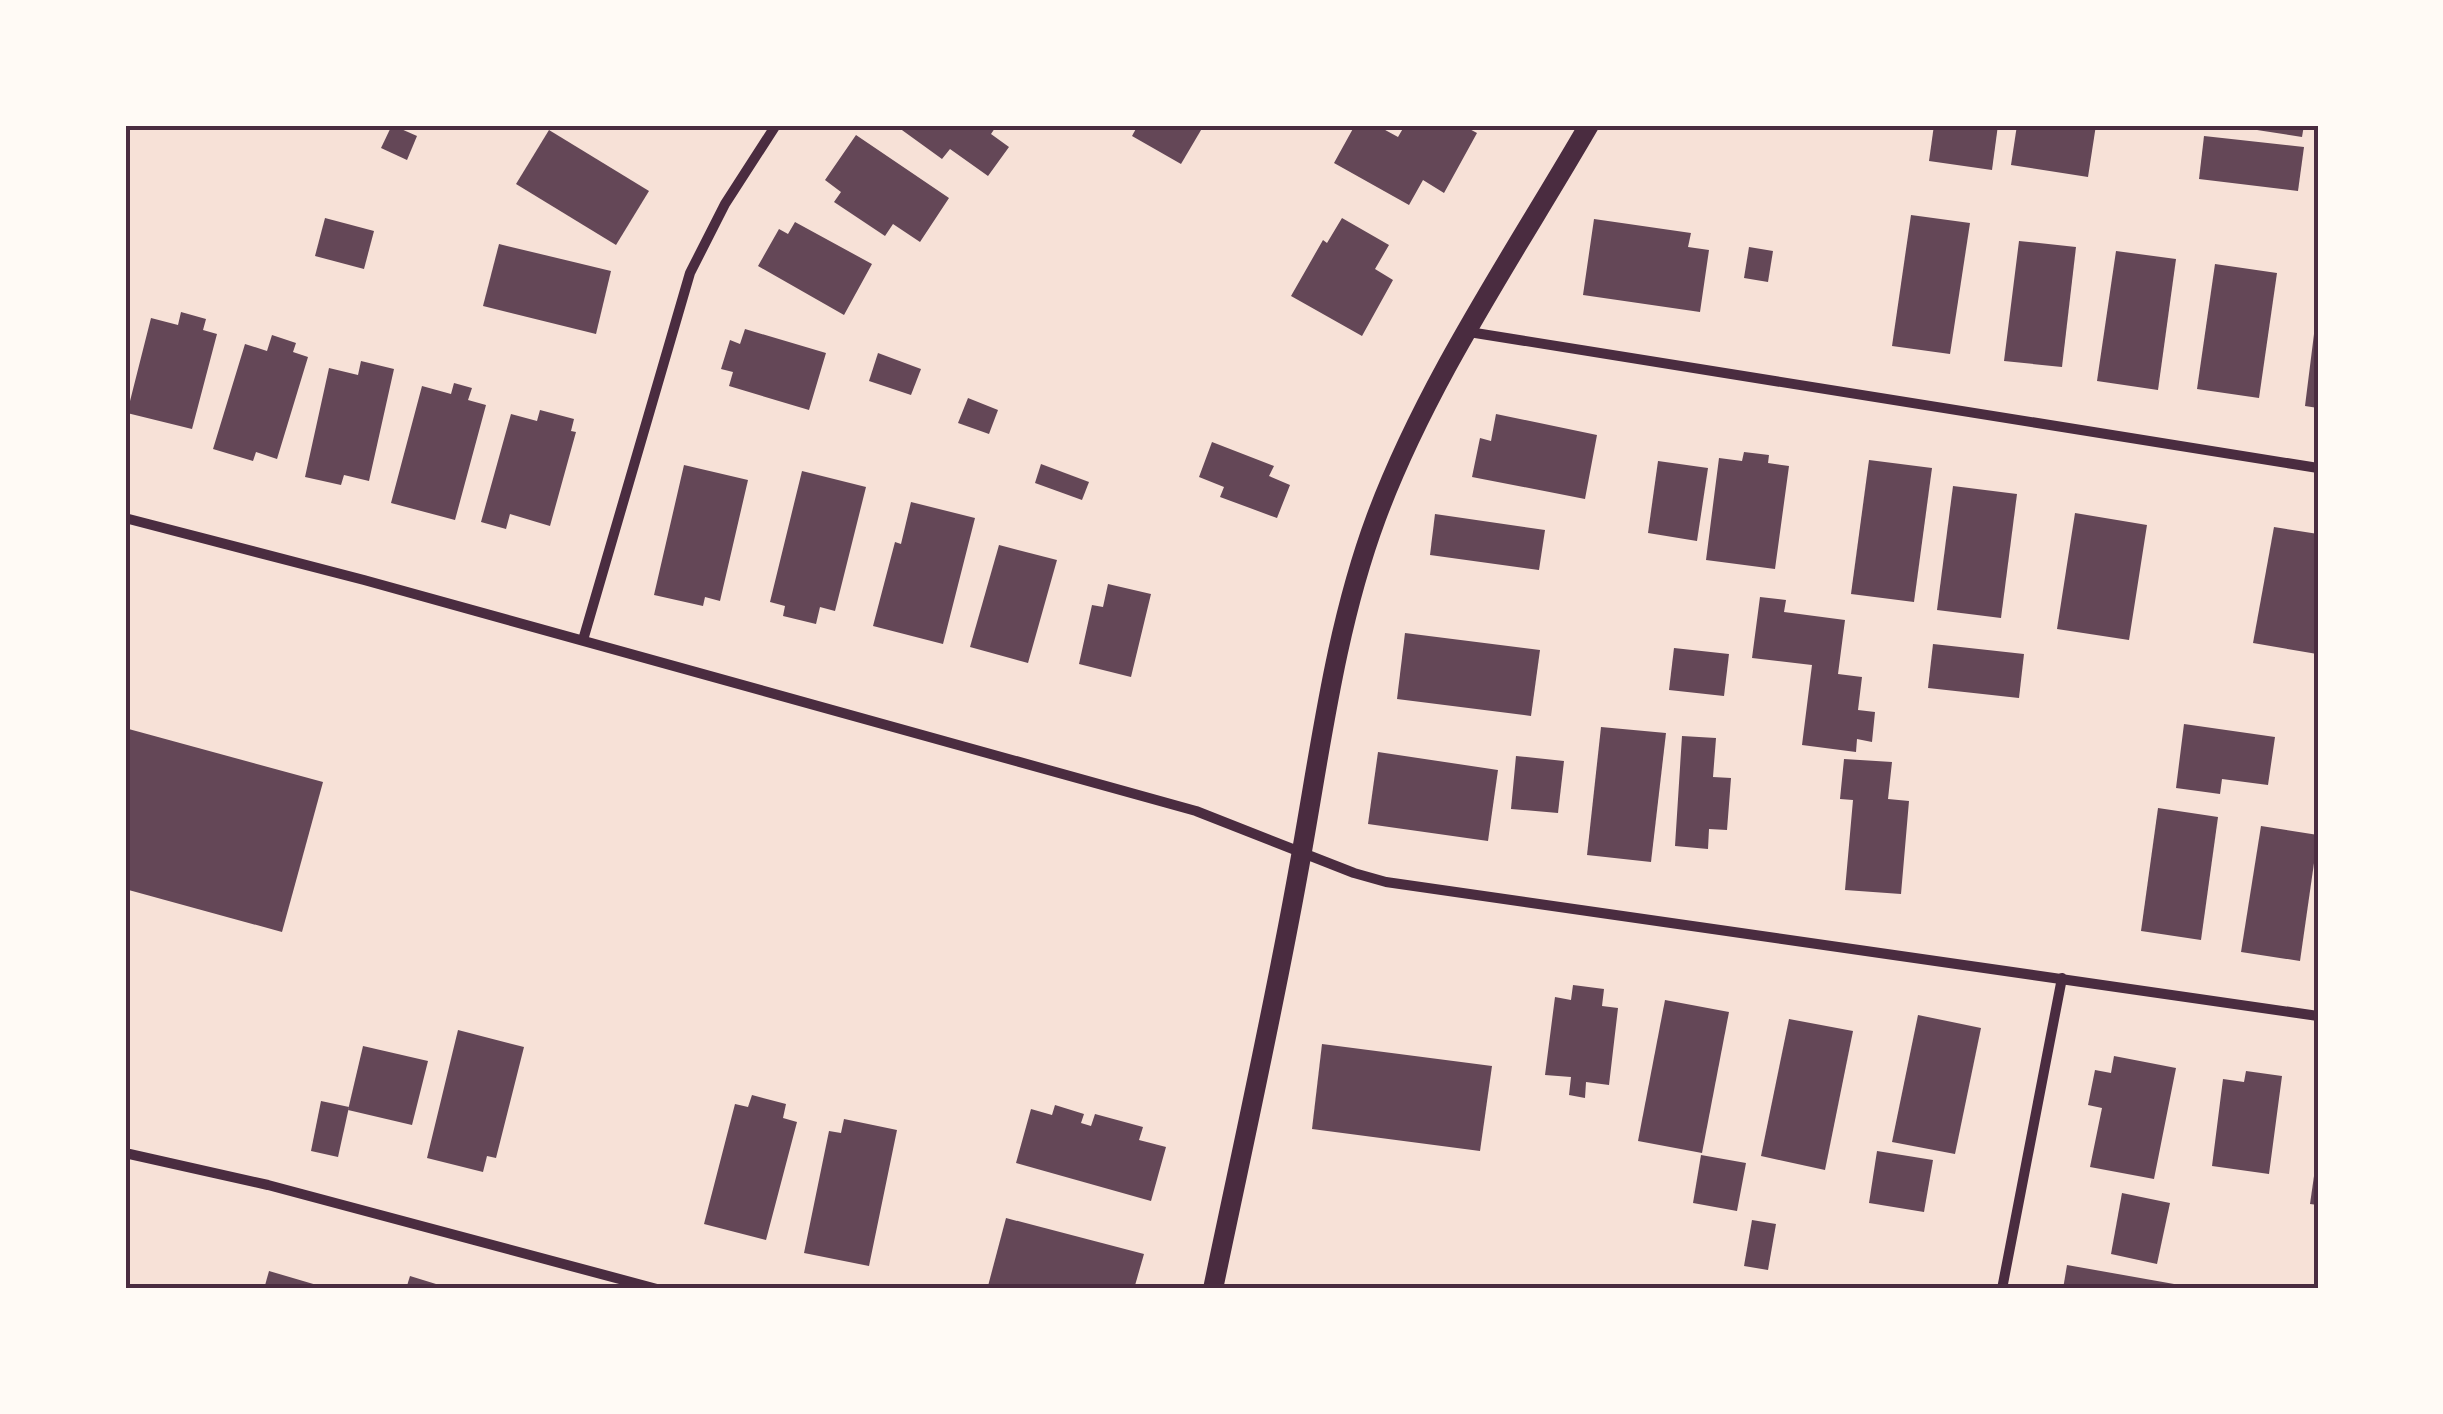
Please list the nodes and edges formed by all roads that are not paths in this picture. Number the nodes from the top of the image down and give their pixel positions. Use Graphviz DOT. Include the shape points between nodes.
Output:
graph roads {
  1 [pos="776,125"];
  2 [pos="1590,125"];
  3 [pos="1469,332"];
  4 [pos="2318,468"];
  5 [pos="125,518"];
  6 [pos="583,640"];
  7 [pos="1302,852"];
  8 [pos="2062,978"];
  9 [pos="2318,1016"];
  10 [pos="125,1153"];
  11 [pos="657,1289"];
  12 [pos="1213,1289"];
  13 [pos="2002,1289"];
  1 -- 6 [label="street" via="690,273"];
  2 -- 3 [label="main road"];
  3 -- 4 [label="street"];
  3 -- 7 [label="main road" via="1406,449 1362,560"];
  5 -- 6 [label="street"];
  6 -- 7 [label="street" via="1196,811"];
  7 -- 8 [label="street" via="1386,882"];
  7 -- 12 [label="main road"];
  8 -- 9 [label="street"];
  8 -- 13 [label="street"];
  10 -- 11 [label="street"];
}
